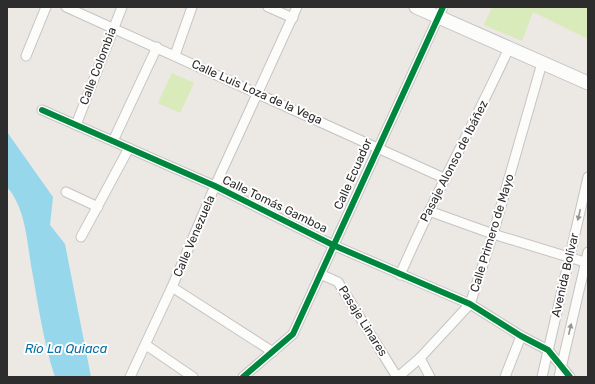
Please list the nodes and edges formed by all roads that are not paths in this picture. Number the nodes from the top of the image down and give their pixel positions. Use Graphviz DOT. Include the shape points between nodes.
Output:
graph roads {
  1 [pos="46,7"];
  2 [pos="66,7"];
  3 [pos="122,7"];
  4 [pos="192,7"];
  5 [pos="268,7"];
  6 [pos="298,7"];
  7 [pos="416,7"];
  8 [pos="441,12"];
  9 [pos="293,18"];
  10 [pos="112,27"];
  11 [pos="157,47"];
  12 [pos="509,48"];
  13 [pos="175,55"];
  14 [pos="26,56"];
  15 [pos="542,63"];
  16 [pos="588,83"];
  17 [pos="258,93"];
  18 [pos="42,110"];
  19 [pos="76,125"];
  20 [pos="113,141"];
  21 [pos="377,147"];
  22 [pos="129,148"];
  23 [pos="588,177"];
  24 [pos="446,179"];
  25 [pos="215,186"];
  26 [pos="66,192"];
  27 [pos="98,207"];
  28 [pos="429,211"];
  29 [pos="493,234"];
  30 [pos="81,238"];
  31 [pos="334,245"];
  32 [pos="588,252"];
  33 [pos="569,256"];
  34 [pos="587,262"];
  35 [pos="320,274"];
  36 [pos="400,275"];
  37 [pos="172,287"];
  38 [pos="470,304"];
  39 [pos="521,336"];
  40 [pos="146,345"];
  41 [pos="548,350"];
  42 [pos="273,352"];
  43 [pos="420,358"];
  44 [pos="561,367"];
  45 [pos="130,377"];
  46 [pos="193,377"];
  47 [pos="243,377"];
  48 [pos="398,377"];
  49 [pos="430,377"];
  50 [pos="505,377"];
  51 [pos="542,377"];
  52 [pos="559,377"];
  53 [pos="570,377"];
  1 -- 14 [label="street"];
  2 -- 10 [label="street, Calle Luis Loza de la Vega"];
  3 -- 10 [label="street, Calle Colombia"];
  4 -- 13 [label="street"];
  5 -- 9 [label="street"];
  6 -- 9 [label="street, Calle Venezuela"];
  7 -- 8 [label="street"];
  8 -- 12 [label="street"];
  8 -- 21 [label="street, Calle Ecuador"];
  9 -- 17 [label="street, Calle Venezuela"];
  10 -- 11 [label="street, Calle Luis Loza de la Vega"];
  10 -- 19 [label="street, Calle Colombia"];
  11 -- 13 [label="street, Calle Luis Loza de la Vega"];
  11 -- 20 [label="street"];
  12 -- 15 [label="street"];
  12 -- 24 [label="street, Pasaje Alonso de Ibáñez"];
  13 -- 17 [label="street, Calle Luis Loza de la Vega"];
  15 -- 16 [label="street"];
  15 -- 29 [label="street, Calle Primero de Mayo"];
  17 -- 21 [label="street, Calle Luis Loza de la Vega"];
  17 -- 25 [label="street, Calle Venezuela"];
  18 -- 19 [label="street, Calle Tomás Gamboa"];
  19 -- 20 [label="street, Calle Tomás Gamboa"];
  20 -- 22 [label="street, Calle Tomás Gamboa"];
  21 -- 24 [label="street, Calle Luis Loza de la Vega"];
  21 -- 31 [label="street, Calle Ecuador"];
  22 -- 25 [label="street, Calle Tomás Gamboa"];
  22 -- 27 [label="street"];
  23 -- 33 [label="street, Avenida Bolívar, one-way"];
  24 -- 28 [label="street, Pasaje Alonso de Ibáñez"];
  25 -- 31 [label="street, Calle Tomás Gamboa"];
  25 -- 37 [label="street, Calle Venezuela"];
  26 -- 27 [label="street"];
  27 -- 30 [label="street"];
  28 -- 29 [label="street"];
  28 -- 36 [label="street, Pasaje Alonso de Ibáñez"];
  29 -- 33 [label="street"];
  29 -- 38 [label="street, Calle Primero de Mayo"];
  31 -- 35 [label="street, Calle Ecuador"];
  31 -- 36 [label="street, Calle Tomás Gamboa"];
  32 -- 34 [label="street, Avenida Bolívar"];
  33 -- 34 [label="street"];
  33 -- 41 [label="street, Avenida Bolívar"];
  44 -- 34 [label="street, Avenida Bolívar, one-way"];
  35 -- 42 [label="street, Calle Ecuador" via="294,334"];
  35 -- 48 [label="street, Pasaje Linares" via="338,282"];
  36 -- 38 [label="street, Calle Tomás Gamboa"];
  37 -- 40 [label="street, Calle Venezuela"];
  37 -- 42 [label="street"];
  38 -- 39 [label="street, Calle Tomás Gamboa"];
  38 -- 43 [label="street, Calle Primero de Mayo"];
  39 -- 41 [label="street, Calle Tomás Gamboa"];
  39 -- 50 [label="street"];
  40 -- 45 [label="street, Calle Venezuela"];
  40 -- 46 [label="street"];
  41 -- 44 [label="street"];
  41 -- 51 [label="street, Avenida Bolívar"];
  42 -- 47 [label="street, Calle Ecuador"];
  43 -- 48 [label="street, Calle Primero de Mayo"];
  43 -- 49 [label="street"];
  44 -- 52 [label="street, Avenida Bolívar"];
  44 -- 53 [label="street"];
}
